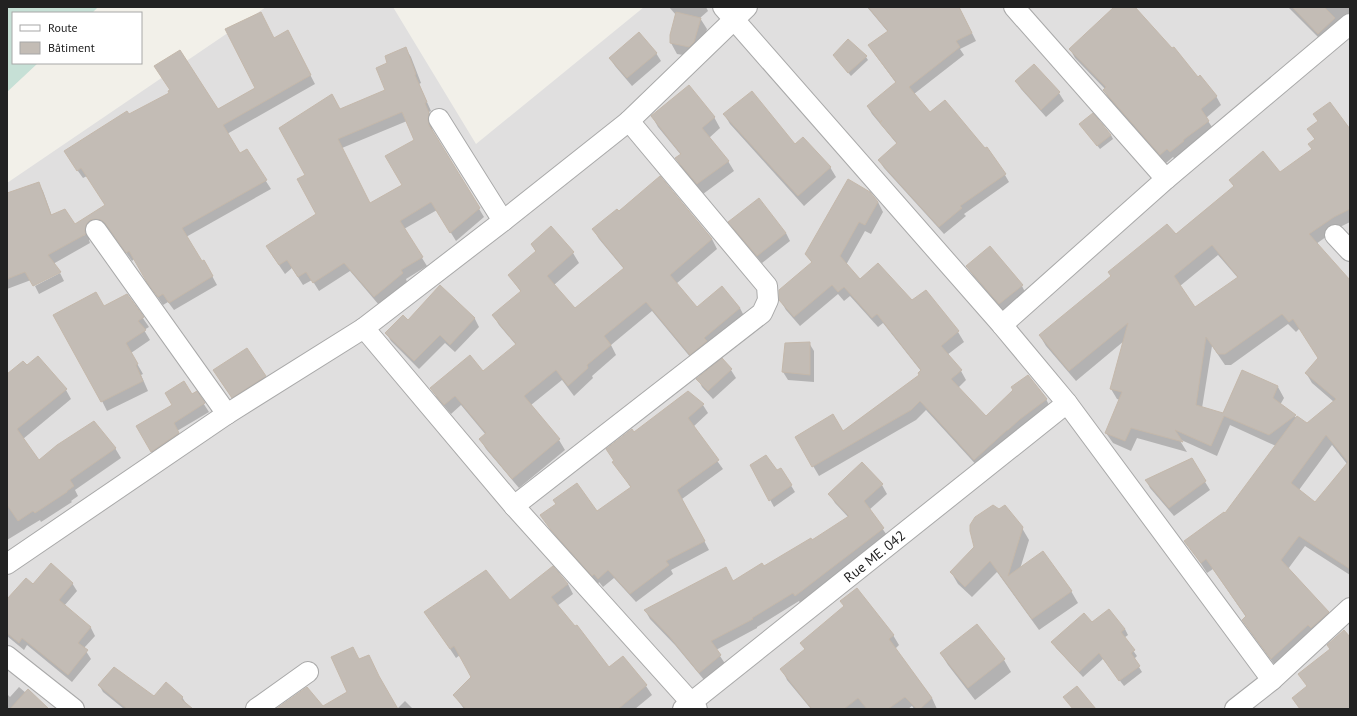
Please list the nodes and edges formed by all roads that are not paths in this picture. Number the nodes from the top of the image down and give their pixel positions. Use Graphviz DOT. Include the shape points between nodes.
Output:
graph roads {
  1 [pos="1014,7"];
  2 [pos="735,11"];
  3 [pos="1350,24"];
  4 [pos="439,119"];
  5 [pos="629,121"];
  6 [pos="1166,179"];
  7 [pos="503,221"];
  8 [pos="96,230"];
  9 [pos="1335,234"];
  10 [pos="1350,251"];
  11 [pos="1002,325"];
  12 [pos="364,328"];
  13 [pos="1067,403"];
  14 [pos="227,414"];
  15 [pos="514,506"];
  16 [pos="7,564"];
  17 [pos="1350,608"];
  18 [pos="7,656"];
  19 [pos="308,672"];
  20 [pos="1272,680"];
  21 [pos="691,707"];
  22 [pos="74,709"];
  23 [pos="256,709"];
  24 [pos="1235,709"];
  1 -- 6 [label="street"];
  2 -- 5 [label="street"];
  2 -- 11 [label="street"];
  3 -- 6 [label="street"];
  4 -- 7 [label="street"];
  5 -- 7 [label="street"];
  5 -- 15 [label="street" via="767,286 768,300 762,313"];
  6 -- 11 [label="street"];
  7 -- 12 [label="street"];
  8 -- 14 [label="street"];
  9 -- 10 [label="street"];
  11 -- 13 [label="street"];
  12 -- 14 [label="street"];
  12 -- 15 [label="street"];
  13 -- 20 [label="street"];
  13 -- 21 [label="street, Rue ME. 042"];
  14 -- 16 [label="street"];
  15 -- 21 [label="street"];
  17 -- 20 [label="street"];
  18 -- 22 [label="street"];
  19 -- 23 [label="street"];
  20 -- 24 [label="street"];
}
